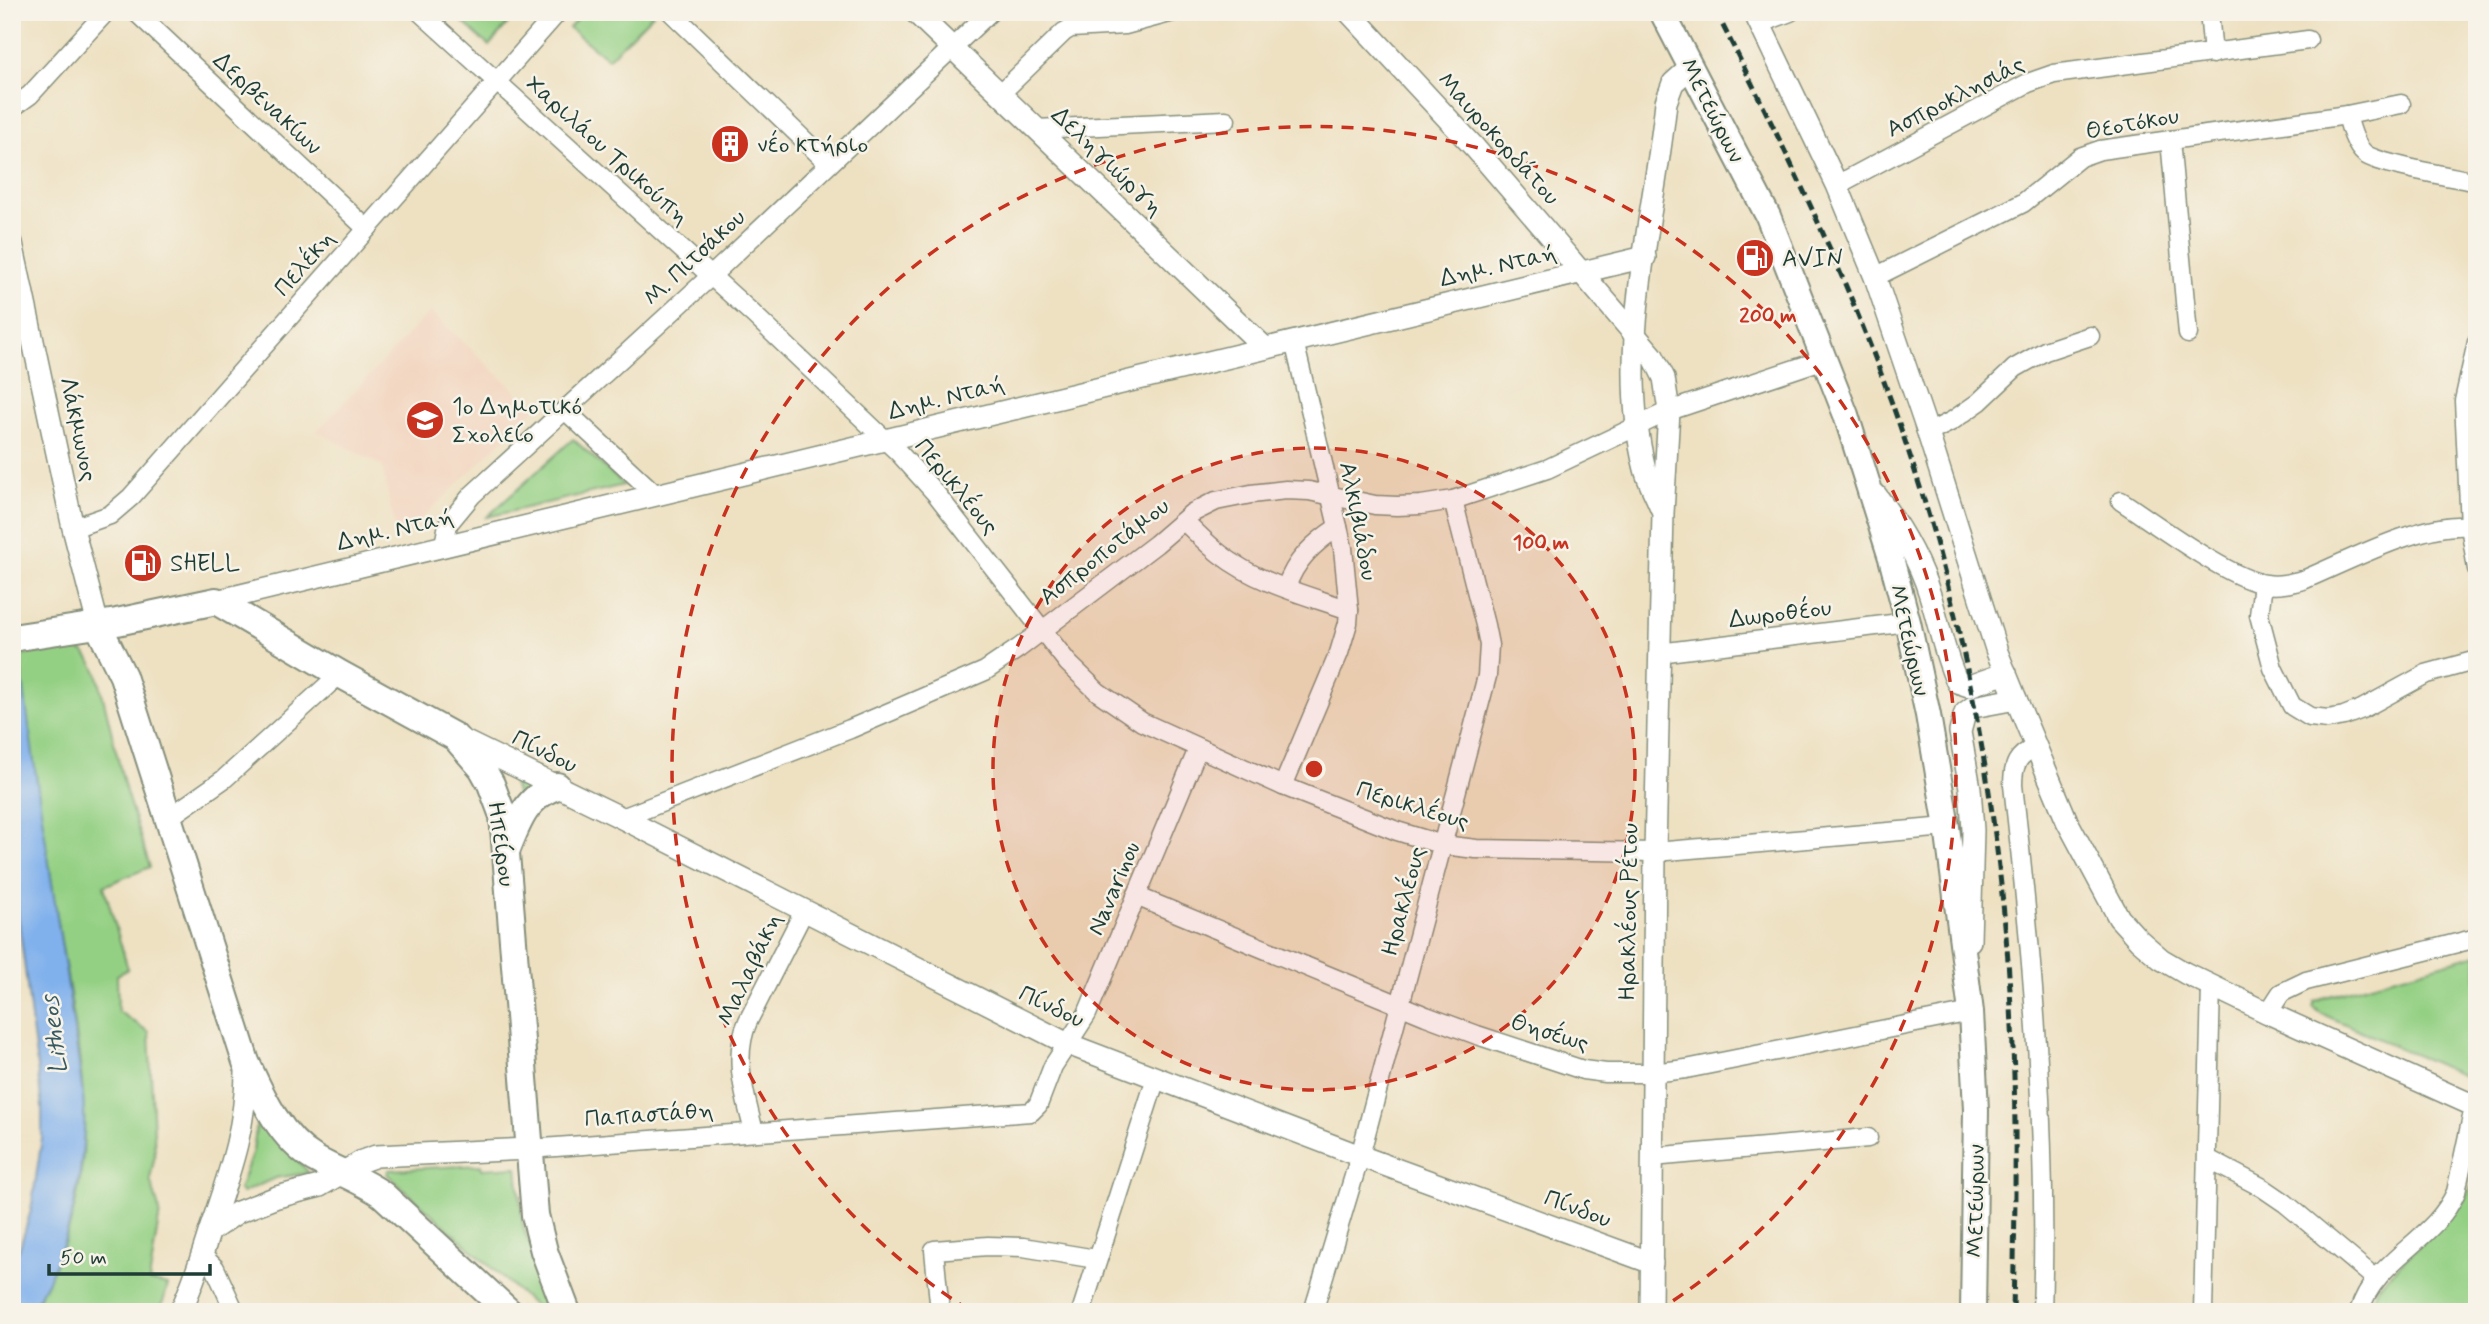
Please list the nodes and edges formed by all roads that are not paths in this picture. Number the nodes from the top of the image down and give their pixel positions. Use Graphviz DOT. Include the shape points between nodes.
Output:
graph roads {
  1 [pos="106,12"];
  2 [pos="136,12"];
  3 [pos="420,12"];
  4 [pos="558,12"];
  5 [pos="671,12"];
  6 [pos="915,12"];
  7 [pos="990,12"];
  8 [pos="1173,12"];
  9 [pos="1349,12"];
  10 [pos="1662,12"];
  11 [pos="1790,12"];
  12 [pos="2209,12"];
  13 [pos="1757,18"];
  14 [pos="2308,40"];
  15 [pos="952,48"];
  16 [pos="2213,54"];
  17 [pos="1691,67"];
  18 [pos="496,82"];
  19 [pos="1000,94"];
  20 [pos="2401,104"];
  21 [pos="12,108"];
  22 [pos="2347,115"];
  23 [pos="1226,120"];
  24 [pos="1037,129"];
  25 [pos="2170,140"];
  26 [pos="830,164"];
  27 [pos="2477,182"];
  28 [pos="1837,185"];
  29 [pos="367,229"];
  30 [pos="12,243"];
  31 [pos="1645,257"];
  32 [pos="1581,272"];
  33 [pos="711,275"];
  34 [pos="1875,276"];
  35 [pos="1634,334"];
  36 [pos="2188,334"];
  37 [pos="2090,336"];
  38 [pos="1294,341"];
  39 [pos="2477,342"];
  40 [pos="1265,348"];
  41 [pos="1825,359"];
  42 [pos="566,411"];
  43 [pos="1669,411"];
  44 [pos="1638,426"];
  45 [pos="1928,433"];
  46 [pos="884,439"];
  47 [pos="1867,482"];
  48 [pos="655,494"];
  49 [pos="1330,495"];
  50 [pos="1453,500"];
  51 [pos="2121,501"];
  52 [pos="1663,513"];
  53 [pos="1184,521"];
  54 [pos="2470,526"];
  55 [pos="1338,527"];
  56 [pos="73,528"];
  57 [pos="444,545"];
  58 [pos="2477,569"];
  59 [pos="2263,584"];
  60 [pos="260,589"];
  61 [pos="1286,589"];
  62 [pos="216,601"];
  63 [pos="1349,610"];
  64 [pos="1908,622"];
  65 [pos="255,624"];
  66 [pos="98,625"];
  67 [pos="1042,631"];
  68 [pos="12,638"];
  69 [pos="1659,653"];
  70 [pos="2477,660"];
  71 [pos="2006,673"];
  72 [pos="340,674"];
  73 [pos="2016,699"];
  74 [pos="455,737"];
  75 [pos="2036,747"];
  76 [pos="1198,749"];
  77 [pos="557,786"];
  78 [pos="1283,786"];
  79 [pos="622,818"];
  80 [pos="167,819"];
  81 [pos="1947,827"];
  82 [pos="1443,845"];
  83 [pos="507,850"];
  84 [pos="1655,852"];
  85 [pos="1136,896"];
  86 [pos="804,911"];
  87 [pos="2477,938"];
  88 [pos="2211,985"];
  89 [pos="1970,1004"];
  90 [pos="1400,1006"];
  91 [pos="2268,1013"];
  92 [pos="1068,1044"];
  93 [pos="246,1062"];
  94 [pos="1652,1073"];
  95 [pos="1156,1078"];
  96 [pos="2476,1107"];
  97 [pos="754,1132"];
  98 [pos="1868,1138"];
  99 [pos="530,1149"];
  100 [pos="1360,1156"];
  101 [pos="1652,1157"];
  102 [pos="2208,1159"];
  103 [pos="344,1172"];
  104 [pos="210,1231"];
  105 [pos="202,1255"];
  106 [pos="1096,1259"];
  107 [pos="1652,1263"];
  108 [pos="2376,1279"];
  109 [pos="180,1312"];
  110 [pos="235,1312"];
  111 [pos="509,1312"];
  112 [pos="567,1312"];
  113 [pos="940,1312"];
  114 [pos="1081,1312"];
  115 [pos="1313,1312"];
  116 [pos="1651,1312"];
  117 [pos="1973,1312"];
  118 [pos="2042,1312"];
  119 [pos="2203,1312"];
  120 [pos="2359,1312"];
  1 -- 21 [label="street"];
  2 -- 29 [label="street, Δερβενακίων"];
  3 -- 18 [label="street, Χαριλάου Τρικούπη"];
  4 -- 18 [label="street, Πελέκη"];
  5 -- 26 [label="street"];
  6 -- 15 [label="street, Δεληγιώργη"];
  7 -- 15 [label="street, Μ. Πιτσάκου"];
  8 -- 19 [label="street" via="1125,25 1071,28"];
  9 -- 32 [label="street, Μαυροκορδάτου"];
  10 -- 17 [label="main road, Μετεώρων"];
  11 -- 13 [label="street"];
  12 -- 16 [label="street"];
  13 -- 28 [label="street"];
  14 -- 16 [label="street, Ασπροκλησιάς"];
  15 -- 19 [label="street, Δεληγιώργη"];
  15 -- 26 [label="street, Μ. Πιτσάκου"];
  16 -- 28 [label="street, Ασπροκλησιάς" via="2041,78"];
  17 -- 31 [label="street" via="1669,90"];
  17 -- 41 [label="main road, Μετεώρων" via="1768,216"];
  18 -- 29 [label="street, Πελέκη"];
  18 -- 33 [label="street, Χαριλάου Τρικούπη"];
  19 -- 24 [label="street, Δεληγιώργη"];
  20 -- 22 [label="street, Θεοτόκου"];
  22 -- 25 [label="street, Θεοτόκου"];
  22 -- 27 [label="street" via="2365,154"];
  23 -- 24 [label="street"];
  24 -- 40 [label="street, Δεληγιώργη"];
  25 -- 34 [label="street, Θεοτόκου" via="2128,144 2080,157 2023,203"];
  25 -- 36 [label="street"];
  26 -- 33 [label="street, Μ. Πιτσάκου"];
  28 -- 34 [label="street"];
  29 -- 56 [label="street, Πελέκη" via="131,497 110,515"];
  30 -- 56 [label="street, Λάκμωνος"];
  31 -- 32 [label="street, Δημ. Νταή"];
  31 -- 35 [label="street"];
  32 -- 35 [label="street, Μαυροκορδάτου"];
  32 -- 38 [label="street, Δημ. Νταή"];
  33 -- 42 [label="street, Μ. Πιτσάκου"];
  33 -- 46 [label="street, Χαριλάου Τρικούπη"];
  34 -- 45 [label="street"];
  35 -- 43 [label="street, Μαυροκορδάτου" via="1664,378"];
  35 -- 44 [label="street"];
  37 -- 45 [label="street" via="2045,351 2015,368 1979,402"];
  38 -- 40 [label="street, Δημ. Νταή"];
  38 -- 49 [label="street, Αλκιβιάδου"];
  39 -- 54 [label="street" via="2464,401"];
  40 -- 46 [label="street, Δημ. Νταή"];
  41 -- 43 [label="street, Ασπροποτάμου"];
  41 -- 47 [label="main road, Μετεώρων"];
  42 -- 48 [label="street"];
  42 -- 57 [label="street, Μ. Πιτσάκου" via="466,501 448,524"];
  43 -- 44 [label="street, Ασπροποτάμου"];
  43 -- 52 [label="street, Μαυροκορδάτου"];
  44 -- 50 [label="street, Ασπροποτάμου" via="1546,468"];
  44 -- 52 [label="street" via="1645,470"];
  45 -- 71 [label="street"];
  46 -- 48 [label="street, Δημ. Νταή"];
  46 -- 67 [label="street, Περικλέους" via="937,495"];
  47 -- 64 [label="main road, Μετεώρων"];
  47 -- 71 [label="street" via="1902,536 1930,593 1957,682 1969,686"];
  48 -- 57 [label="street, Δημ. Νταή"];
  49 -- 50 [label="street, Ασπροποτάμου" via="1396,506"];
  49 -- 53 [label="street, Ασπροποτάμου" via="1286,490 1251,494 1216,501"];
  49 -- 55 [label="street, Αλκιβιάδου"];
  50 -- 82 [label="street, Ηρακλέους" via="1485,625 1489,663"];
  51 -- 59 [label="street" via="2208,558"];
  52 -- 69 [label="street, Ηρακλέους Ρέτου"];
  53 -- 61 [label="street" via="1233,563"];
  53 -- 67 [label="street, Ασπροποτάμου"];
  54 -- 58 [label="street"];
  54 -- 59 [label="street" via="2430,528 2303,580"];
  55 -- 61 [label="street" via="1305,553"];
  55 -- 63 [label="street, Αλκιβιάδου"];
  56 -- 66 [label="street, Λάκμωνος"];
  57 -- 60 [label="street, Δημ. Νταή"];
  59 -- 70 [label="street" via="2259,615 2273,668 2292,705 2310,717 2344,716 2426,674"];
  60 -- 62 [label="street, Δημ. Νταή"];
  60 -- 65 [label="street" via="254,603"];
  61 -- 63 [label="street"];
  62 -- 65 [label="main road, Ηπείρου"];
  62 -- 66 [label="main road"];
  63 -- 78 [label="street, Αλκιβιάδου" via="1339,653"];
  64 -- 69 [label="street, Δωροθέου"];
  64 -- 81 [label="main road, Μετεώρων"];
  65 -- 72 [label="main road, Ηπείρου"];
  66 -- 68 [label="main road"];
  66 -- 80 [label="main road" via="123,676"];
  67 -- 76 [label="street, Περικλέους" via="1082,678 1106,698 1142,722"];
  67 -- 79 [label="street, Ασπροποτάμου" via="985,671 949,688"];
  69 -- 84 [label="street, Ηρακλέους Ρέτου"];
  71 -- 73 [label="street"];
  72 -- 74 [label="main road, Ηπείρου"];
  72 -- 80 [label="street" via="224,779"];
  73 -- 75 [label="street"];
  73 -- 89 [label="street" via="1973,707 1965,713 1960,732 1973,830"];
  74 -- 77 [label="street, Πίνδου"];
  74 -- 83 [label="main road, Ηπείρου" via="497,794"];
  75 -- 88 [label="street" via="2067,821 2119,918 2161,959"];
  75 -- 118 [label="street" via="2019,757 2013,771 2039,1079"];
  76 -- 78 [label="street, Περικλέους"];
  76 -- 85 [label="street, Navarinou"];
  77 -- 79 [label="street, Πίνδου"];
  77 -- 83 [label="main road" via="528,805"];
  78 -- 82 [label="street, Περικλέους"];
  79 -- 86 [label="street, Πίνδου"];
  80 -- 93 [label="main road"];
  81 -- 84 [label="street, Περικλέους"];
  81 -- 89 [label="main road, Μετεώρων"];
  82 -- 84 [label="street, Περικλέους" via="1517,851"];
  82 -- 90 [label="street, Ηρακλέους"];
  83 -- 99 [label="main road, Ηπείρου"];
  84 -- 94 [label="street, Ηρακλέους Ρέτου"];
  85 -- 90 [label="street, Θησέως"];
  85 -- 92 [label="street, Navarinou" via="1087,1014"];
  86 -- 92 [label="street, Πίνδου"];
  86 -- 97 [label="street, Μαλαβάκη" via="741,1040 743,1087"];
  87 -- 91 [label="street" via="2306,981 2281,993"];
  88 -- 91 [label="street"];
  88 -- 102 [label="street"];
  89 -- 94 [label="street, Θησέως"];
  89 -- 117 [label="main road, Μετεώρων" via="1976,1110"];
  90 -- 94 [label="street, Θησέως" via="1583,1070"];
  90 -- 100 [label="street, Ηρακλέους"];
  91 -- 96 [label="street"];
  92 -- 95 [label="street, Πίνδου"];
  92 -- 97 [label="street, Παπαστάθη" via="1031,1112"];
  93 -- 103 [label="main road" via="265,1103 293,1140 316,1160"];
  93 -- 104 [label="street" via="239,1141"];
  94 -- 101 [label="street, Ηρακλέους Ρέτου"];
  95 -- 100 [label="street, Πίνδου"];
  95 -- 106 [label="street"];
  96 -- 108 [label="street" via="2451,1203"];
  97 -- 99 [label="street, Παπαστάθη"];
  98 -- 101 [label="street"];
  99 -- 103 [label="street, Παπαστάθη" via="385,1155"];
  99 -- 112 [label="main road, Ηπείρου" via="538,1233"];
  100 -- 107 [label="street, Πίνδου"];
  100 -- 115 [label="street, Ηρακλέους"];
  101 -- 107 [label="street, Ηρακλέους Ρέτου"];
  102 -- 108 [label="street" via="2274,1195"];
  102 -- 119 [label="street"];
  103 -- 104 [label="street, Παπαστάθη" via="320,1186 252,1206"];
  103 -- 111 [label="main road" via="383,1195"];
  104 -- 105 [label="street"];
  105 -- 109 [label="street"];
  105 -- 110 [label="street" via="215,1268"];
  106 -- 113 [label="street" via="1023,1247 934,1250"];
  106 -- 114 [label="street"];
  107 -- 116 [label="street, Ηρακλέους Ρέτου"];
  108 -- 120 [label="street"];
}
